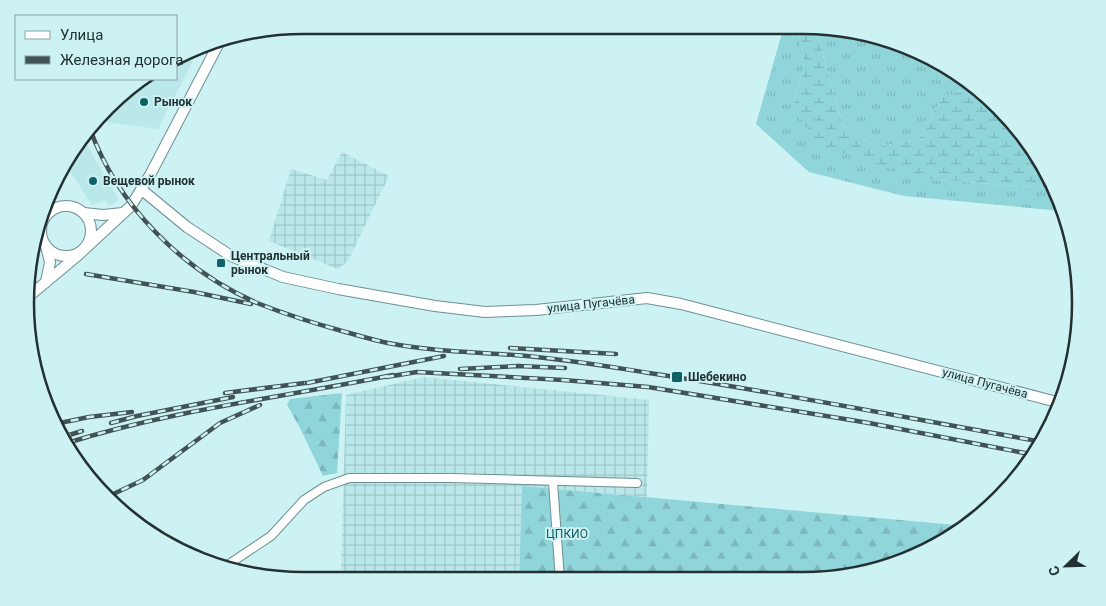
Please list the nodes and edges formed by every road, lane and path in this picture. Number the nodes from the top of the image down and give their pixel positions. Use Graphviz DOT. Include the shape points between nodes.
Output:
graph roads {
  1 [pos="216,48"];
  2 [pos="142,190"];
  3 [pos="51,208"];
  4 [pos="84,213"];
  5 [pos="124,213"];
  6 [pos="43,235"];
  7 [pos="41,241"];
  8 [pos="45,244"];
  9 [pos="83,249"];
  10 [pos="46,282"];
  11 [pos="34,291"];
  12 [pos="1054,401"];
  13 [pos="553,482"];
  14 [pos="637,483"];
  15 [pos="232,563"];
  16 [pos="559,572"];
  1 -- 2 [label="street"];
  2 -- 5 [label="street"];
  2 -- 12 [label="street, улица Пугачёва" via="187,227 231,256 283,277 435,306 486,312 647,298 681,304"];
  3 -- 4 [label="street" via="71,206"];
  4 -- 5 [label="street" via="103,216"];
  4 -- 9 [label="street" via="91,231"];
  5 -- 9 [label="street"];
  6 -- 8 [label="street"];
  7 -- 8 [label="street"];
  8 -- 9 [label="street" via="54,253 66,256"];
  8 -- 10 [label="street" via="50,262"];
  9 -- 10 [label="street"];
  10 -- 11 [label="street"];
  13 -- 14 [label="street"];
  13 -- 15 [label="street" via="349,478 324,487 304,500 271,536"];
  13 -- 16 [label="street"];
}
